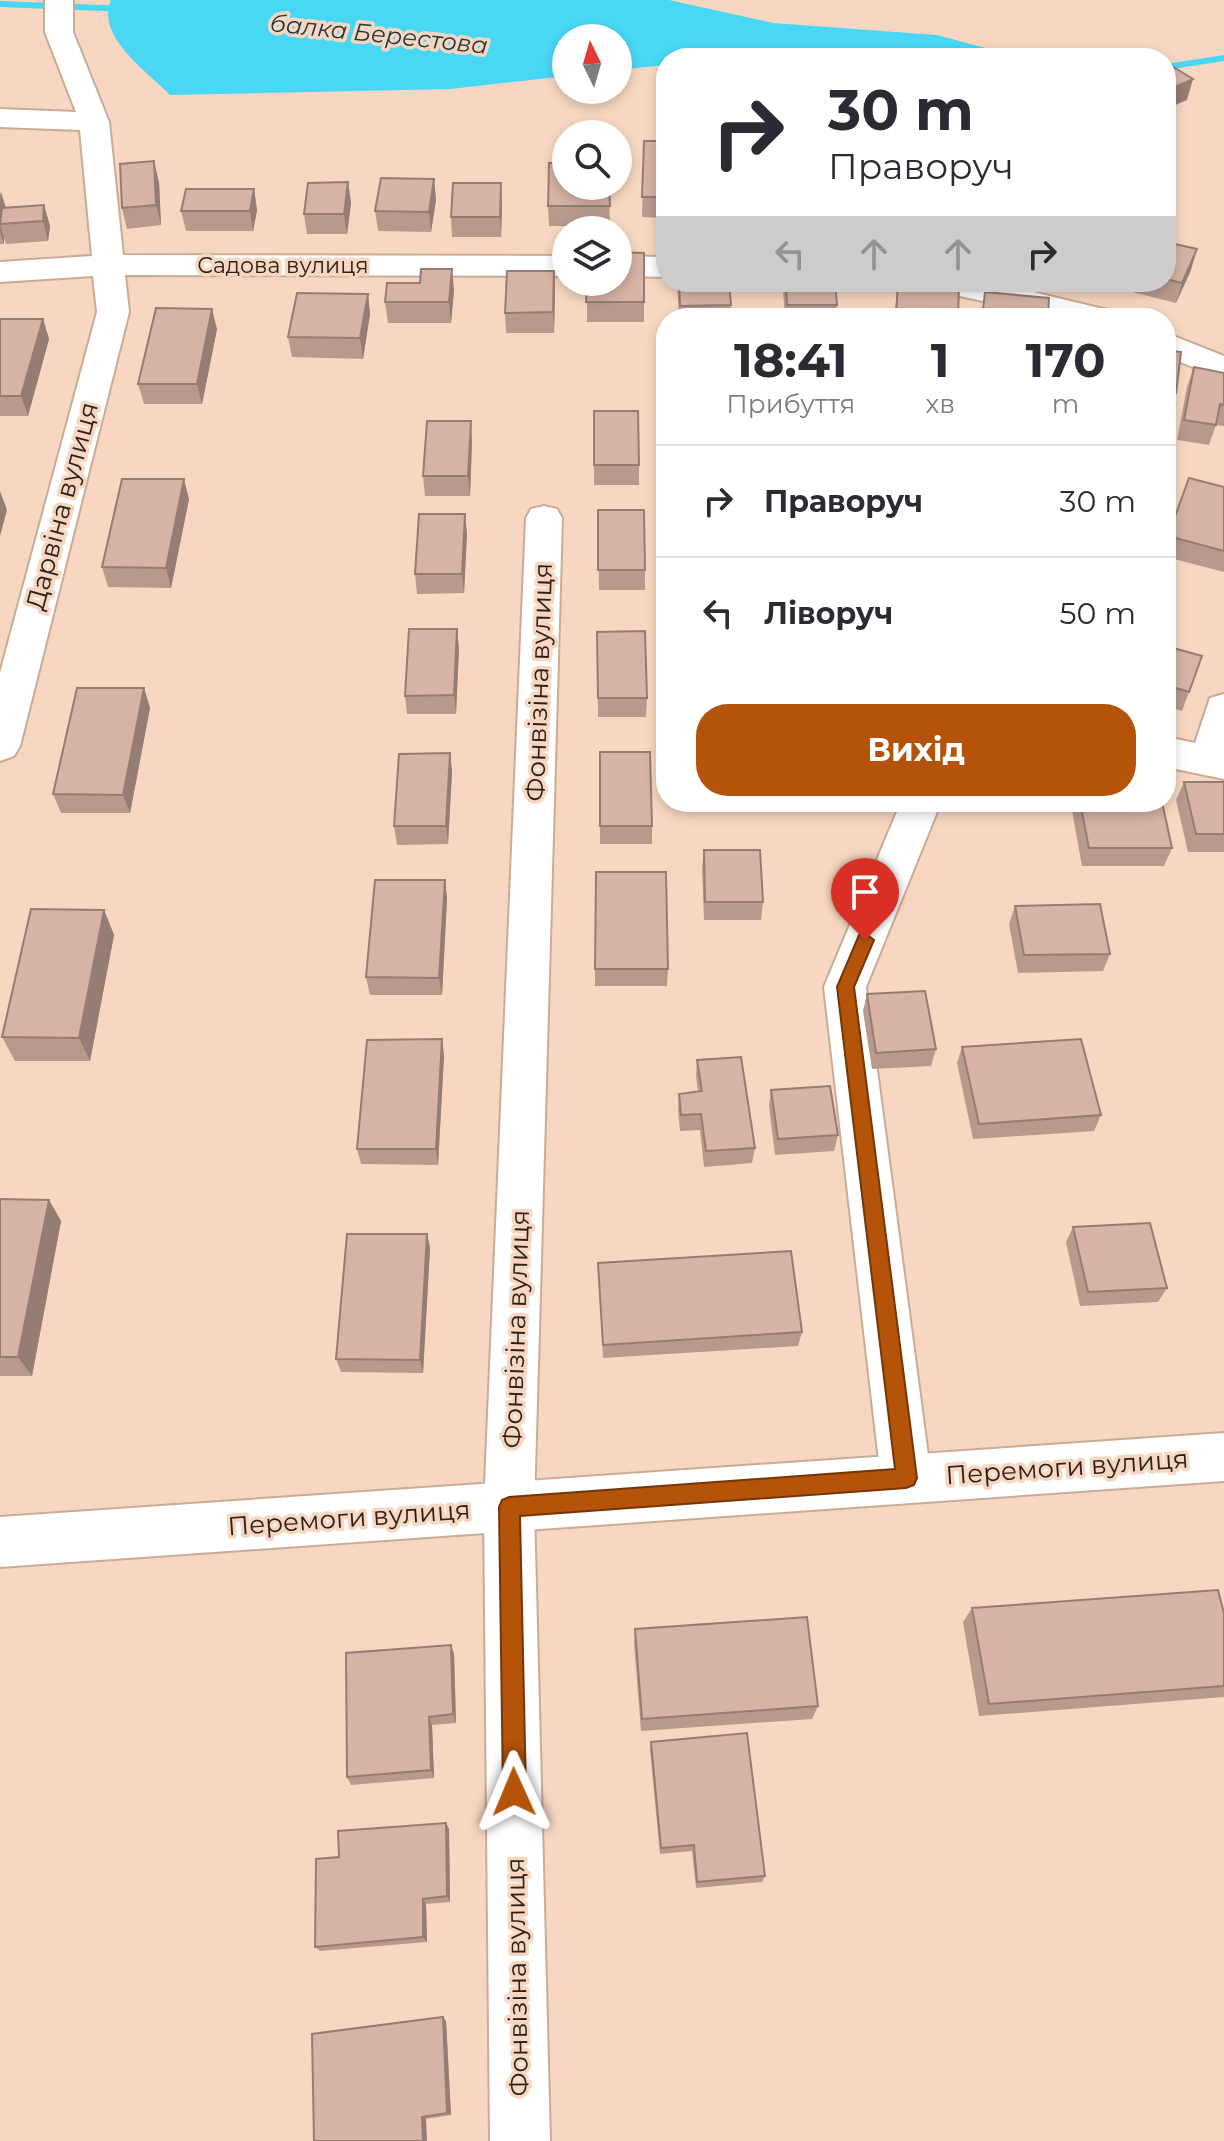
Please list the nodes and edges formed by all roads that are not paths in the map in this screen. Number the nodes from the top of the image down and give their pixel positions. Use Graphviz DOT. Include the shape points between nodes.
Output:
graph roads {
  1 [pos="59,0"];
  2 [pos="0,118"];
  3 [pos="94,122"];
  4 [pos="107,265"];
  5 [pos="552,266"];
  6 [pos="632,266"];
  7 [pos="656,267"];
  8 [pos="0,272"];
  9 [pos="991,292"];
  10 [pos="1064,308"];
  11 [pos="1176,347"];
  12 [pos="1224,369"];
  13 [pos="544,518"];
  14 [pos="1224,708"];
  15 [pos="0,746"];
  16 [pos="1176,754"];
  17 [pos="1216,762"];
  18 [pos="917,812"];
  19 [pos="1224,1457"];
  20 [pos="906,1478"];
  21 [pos="509,1507"];
  22 [pos="0,1542"];
  23 [pos="520,2141"];
  1 -- 3 [label="street, Дарвіна вулиця" via="59,32"];
  2 -- 3 [label="street"];
  3 -- 4 [label="street, Дарвіна вулиця"];
  4 -- 5 [label="street, Садова вулиця"];
  4 -- 8 [label="street, Садова вулиця"];
  4 -- 15 [label="street, Дарвіна вулиця" via="113,312"];
  6 -- 7 [label="street"];
  9 -- 10 [label="street"];
  11 -- 12 [label="street"];
  13 -- 21 [label="street, Фонвізіна вулиця"];
  14 -- 17 [label="street"];
  16 -- 17 [label="street"];
  18 -- 20 [label="street" via="845,987"];
  19 -- 20 [label="street, Перемоги вулиця"];
  20 -- 21 [label="street, Перемоги вулиця"];
  21 -- 22 [label="street, Перемоги вулиця"];
  21 -- 23 [label="street, Фонвізіна вулиця"];
}
